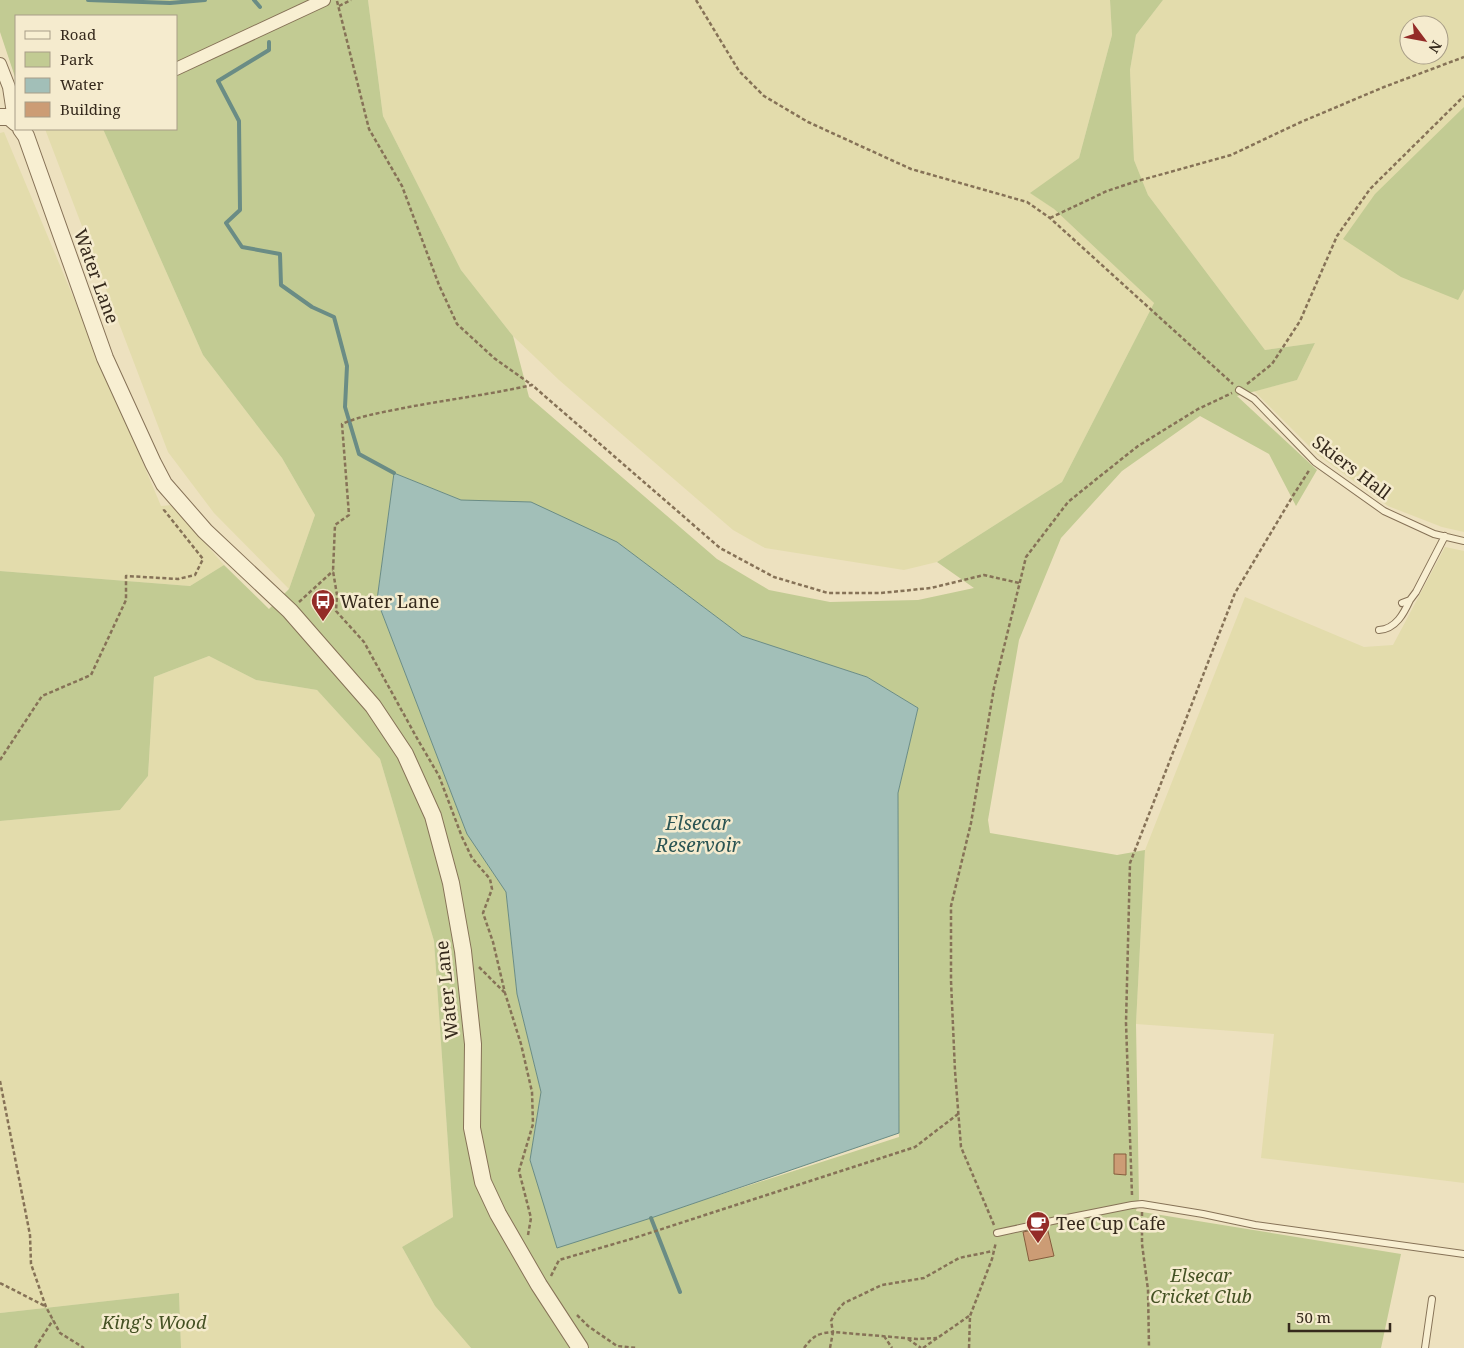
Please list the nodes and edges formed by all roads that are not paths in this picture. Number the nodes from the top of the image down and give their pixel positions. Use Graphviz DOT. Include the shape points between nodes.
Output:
graph roads {
  1 [pos="324,0"];
  2 [pos="0,64"];
  3 [pos="178,68"];
  4 [pos="14,121"];
  5 [pos="21,130"];
  6 [pos="1239,390"];
  7 [pos="1445,536"];
  8 [pos="1464,541"];
  9 [pos="1410,600"];
  10 [pos="1402,603"];
  11 [pos="1379,630"];
  12 [pos="997,1233"];
  13 [pos="1464,1254"];
  14 [pos="1432,1299"];
  15 [pos="580,1348"];
  16 [pos="1425,1348"];
  1 -- 3 [label="street"];
  2 -- 4 [label="street"];
  5 -- 15 [label="street, Water Lane" via="105,358 164,484 205,531 290,611 373,706 405,754 433,816 451,883 463,951 473,1044 472,1128 482,1182 539,1286"];
  6 -- 7 [label="lane, Skiers Hall" via="1254,399 1315,462 1384,511"];
  7 -- 8 [label="lane, Skiers Hall"];
  7 -- 9 [label="lane"];
  9 -- 10 [label="lane"];
  9 -- 11 [label="lane" via="1400,619 1390,628"];
  12 -- 13 [label="lane" via="1142,1204 1255,1225"];
  14 -- 16 [label="lane"];
}
